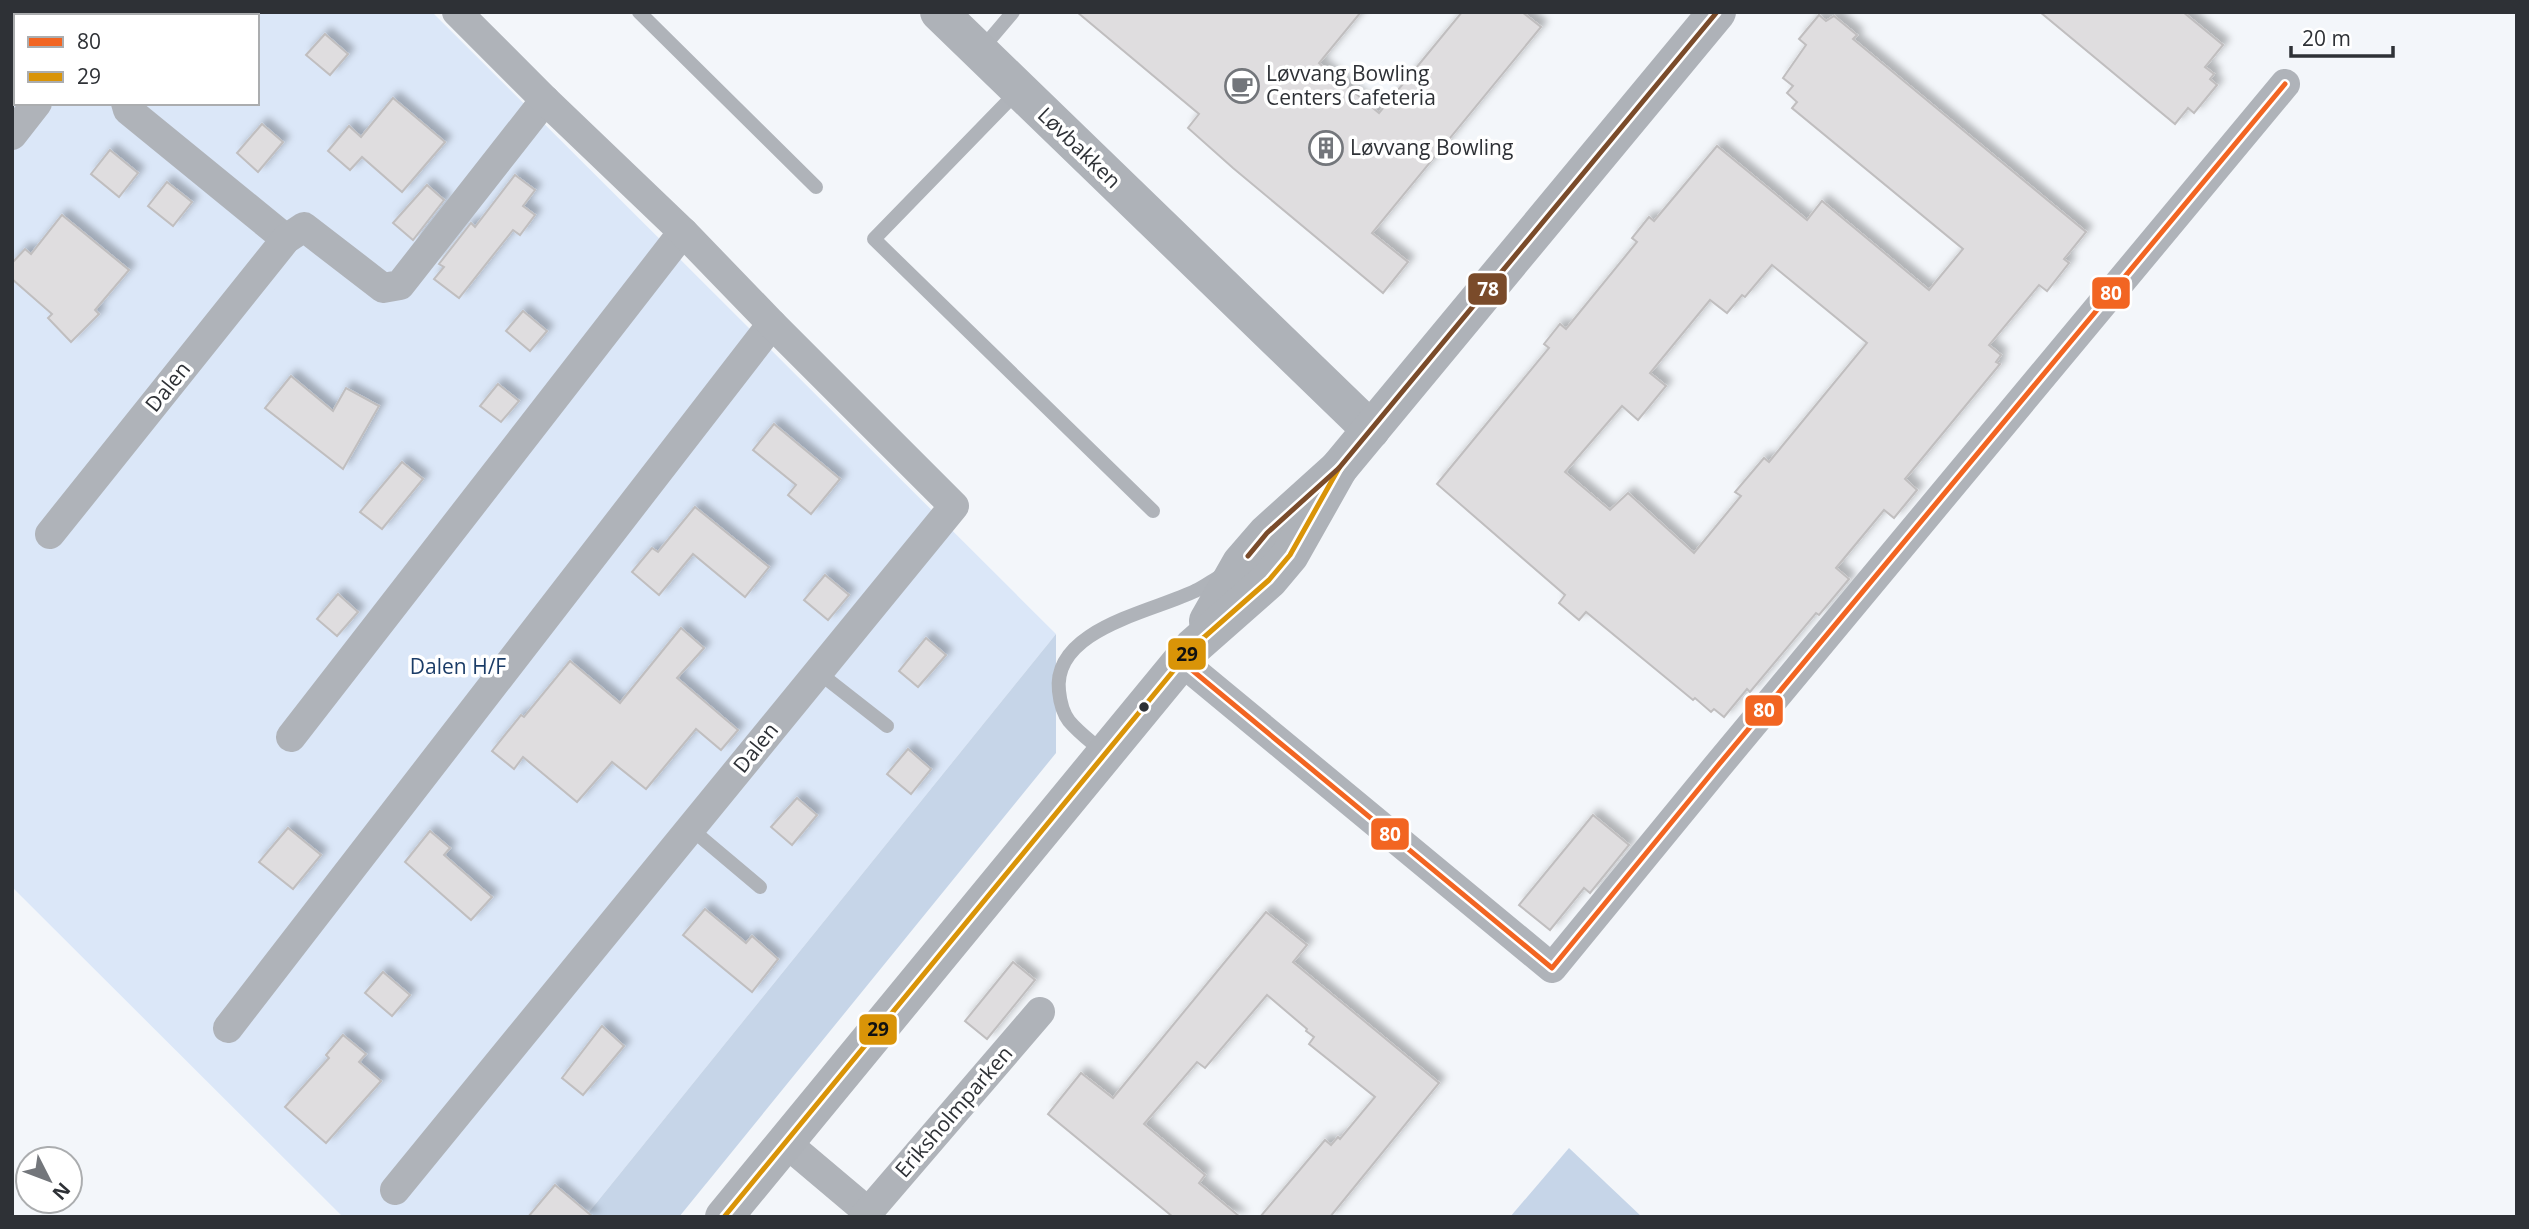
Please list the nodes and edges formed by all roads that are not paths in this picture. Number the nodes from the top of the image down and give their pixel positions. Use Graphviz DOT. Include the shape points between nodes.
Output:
graph roads {
  1 [pos="457,12"];
  2 [pos="639,12"];
  3 [pos="939,12"];
  4 [pos="1013,12"];
  5 [pos="1717,12"];
  6 [pos="979,52"];
  7 [pos="2285,84"];
  8 [pos="1019,90"];
  9 [pos="545,100"];
  10 [pos="35,105"];
  11 [pos="127,105"];
  12 [pos="12,135"];
  13 [pos="816,187"];
  14 [pos="683,232"];
  15 [pos="286,239"];
  16 [pos="772,324"];
  17 [pos="1371,430"];
  18 [pos="1339,468"];
  19 [pos="1153,511"];
  20 [pos="50,534"];
  21 [pos="1241,563"];
  22 [pos="1187,654"];
  23 [pos="818,672"];
  24 [pos="887,726"];
  25 [pos="291,737"];
  26 [pos="1104,754"];
  27 [pos="690,828"];
  28 [pos="760,887"];
  29 [pos="1040,1012"];
  30 [pos="228,1028"];
  31 [pos="785,1142"];
  32 [pos="395,1190"];
  33 [pos="866,1214"];
  34 [pos="724,1217"];
  1 -- 9 [label="street, Dalen"];
  2 -- 13 [label="lane"];
  3 -- 6 [label="street, Løvbakken"];
  4 -- 6 [label="lane"];
  5 -- 17 [label="street"];
  6 -- 8 [label="street, Løvbakken"];
  7 -- 22 [label="street" via="1552,968"];
  8 -- 17 [label="street, Løvbakken"];
  8 -- 19 [label="lane" via="874,239"];
  9 -- 14 [label="street, Dalen"];
  9 -- 15 [label="street" via="400,285 383,288 304,228"];
  10 -- 12 [label="street"];
  11 -- 15 [label="street"];
  14 -- 16 [label="street, Dalen"];
  14 -- 25 [label="street"];
  15 -- 20 [label="street, Dalen"];
  16 -- 23 [label="street, Dalen" via="954,506"];
  16 -- 30 [label="street"];
  17 -- 18 [label="street"];
  18 -- 21 [label="street"];
  18 -- 22 [label="street" via="1290,555"];
  21 -- 22 [label="street"];
  21 -- 26 [label="lane" via="1195,591 1114,624 1066,656 1057,678 1059,700 1068,719"];
  22 -- 26 [label="street"];
  23 -- 24 [label="lane"];
  23 -- 27 [label="street, Dalen"];
  26 -- 31 [label="street"];
  27 -- 28 [label="lane"];
  27 -- 32 [label="street, Dalen"];
  29 -- 33 [label="street, Eriksholmparken"];
  31 -- 33 [label="street, Eriksholmparken"];
  31 -- 34 [label="street"];
}
